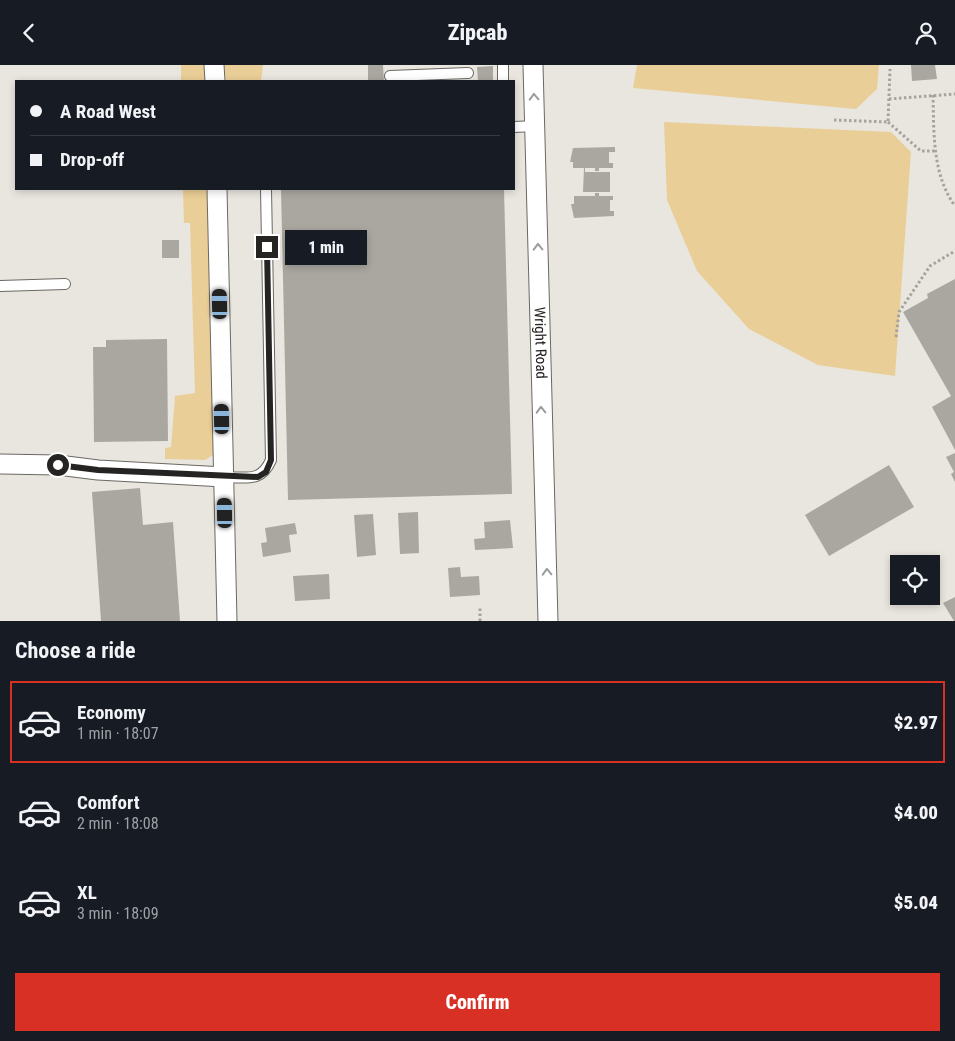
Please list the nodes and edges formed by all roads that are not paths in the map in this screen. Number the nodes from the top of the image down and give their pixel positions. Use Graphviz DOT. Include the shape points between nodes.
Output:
graph roads {
  1 [pos="214,65"];
  2 [pos="503,65"];
  3 [pos="533,65"];
  4 [pos="468,73"];
  5 [pos="390,74"];
  6 [pos="215,80"];
  7 [pos="504,80"];
  8 [pos="534,126"];
  9 [pos="515,127"];
  10 [pos="218,190"];
  11 [pos="266,190"];
  12 [pos="65,284"];
  13 [pos="0,286"];
  14 [pos="0,464"];
  15 [pos="224,477"];
  16 [pos="227,621"];
  17 [pos="548,621"];
  1 -- 6 [label="street"];
  2 -- 7 [label="lane"];
  8 -- 3 [label="street, Wright Road, one-way"];
  4 -- 5 [label="lane"];
  8 -- 9 [label="lane"];
  17 -- 8 [label="street, Wright Road, one-way"];
  10 -- 15 [label="street"];
  11 -- 15 [label="lane" via="271,460 266,472 258,477"];
  12 -- 13 [label="lane"];
  14 -- 15 [label="street"];
  15 -- 16 [label="street"];
}
